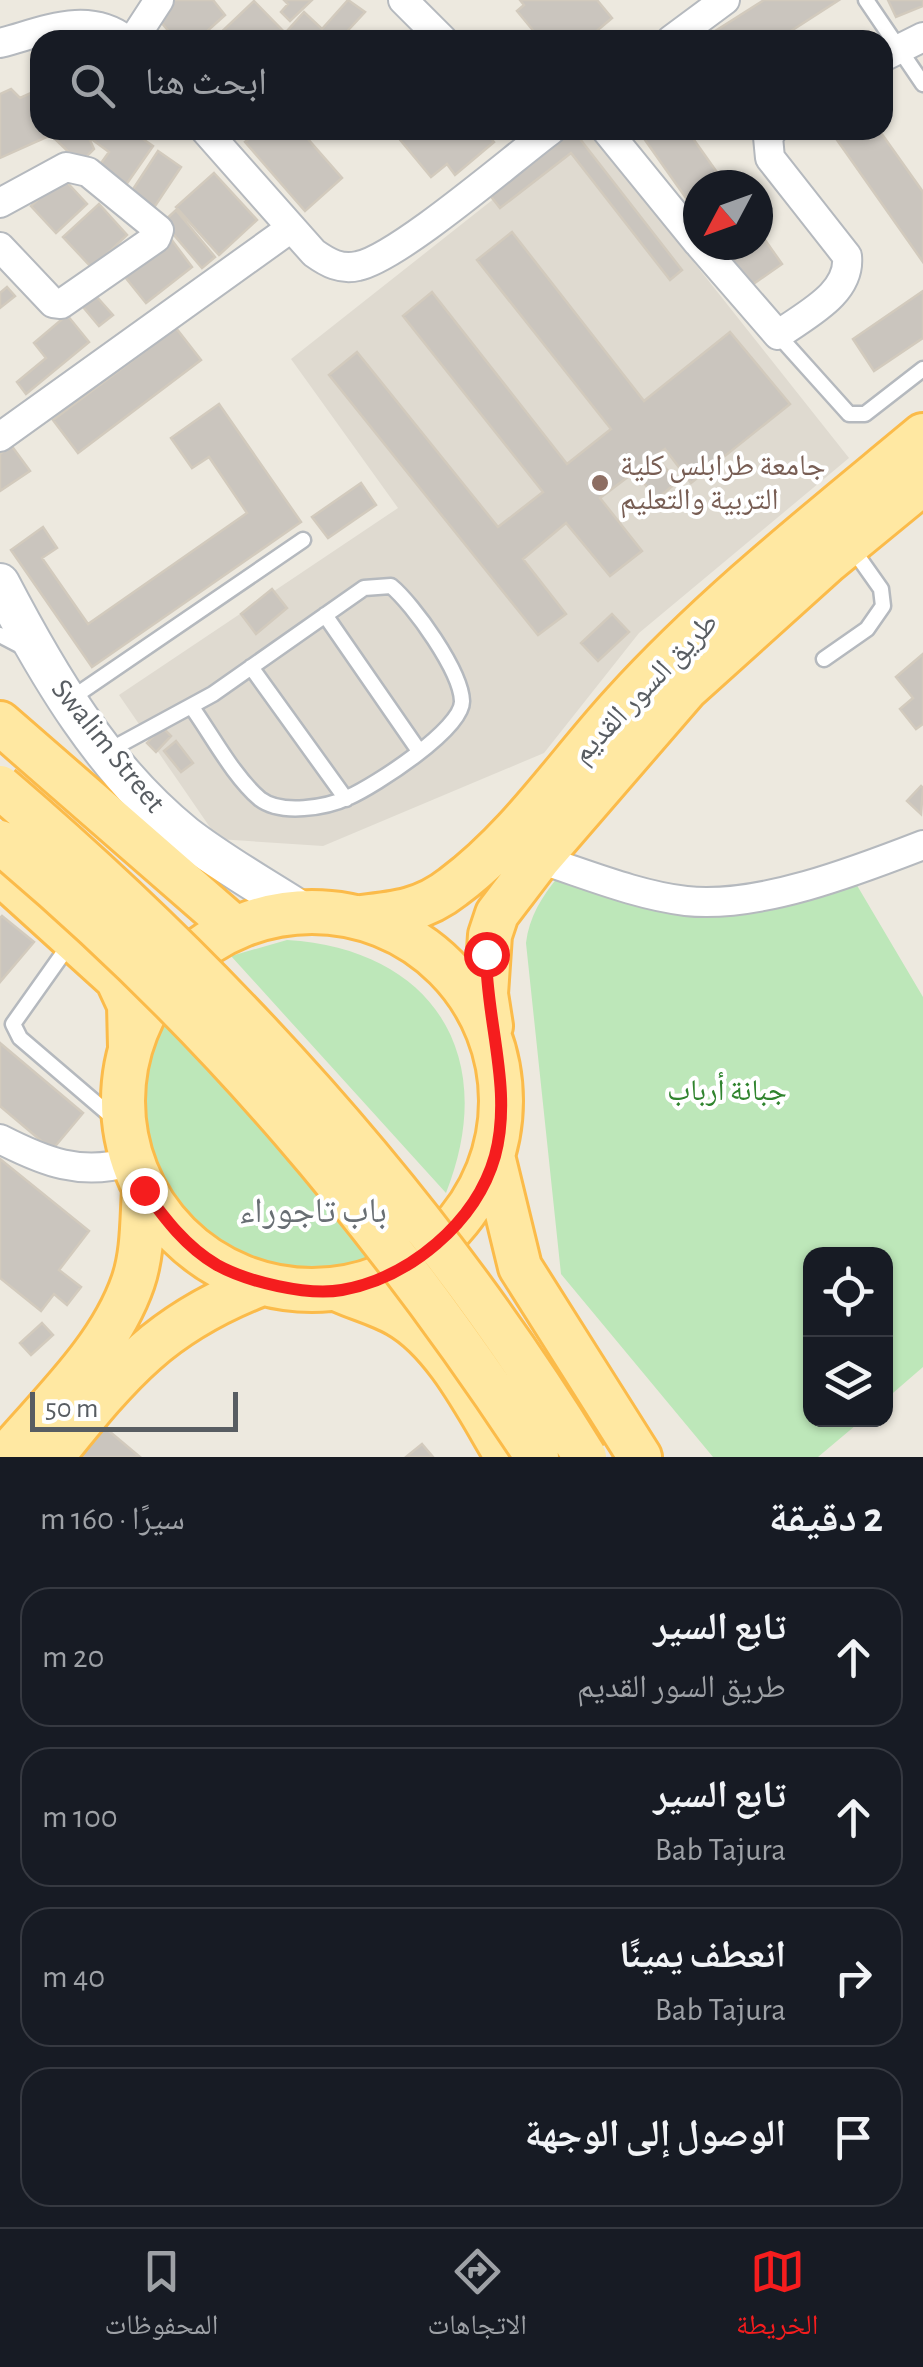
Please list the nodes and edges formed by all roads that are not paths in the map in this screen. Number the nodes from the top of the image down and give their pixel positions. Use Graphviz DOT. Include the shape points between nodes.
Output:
graph roads {
  1 [pos="159,0"];
  2 [pos="725,0"];
  3 [pos="866,0"];
  4 [pos="417,4"];
  5 [pos="56,30"];
  6 [pos="114,30"];
  7 [pos="136,30"];
  8 [pos="436,30"];
  9 [pos="684,30"];
  10 [pos="879,30"];
  11 [pos="30,36"];
  12 [pos="923,37"];
  13 [pos="0,43"];
  14 [pos="893,52"];
  15 [pos="893,57"];
  16 [pos="923,84"];
  17 [pos="215,140"];
  18 [pos="528,140"];
  19 [pos="614,140"];
  20 [pos="768,140"];
  21 [pos="0,203"];
  22 [pos="683,224"];
  23 [pos="291,228"];
  24 [pos="0,247"];
  25 [pos="713,260"];
  26 [pos="778,335"];
  27 [pos="923,369"];
  28 [pos="923,434"];
  29 [pos="0,438"];
  30 [pos="923,483"];
  31 [pos="303,540"];
  32 [pos="849,543"];
  33 [pos="0,583"];
  34 [pos="324,615"];
  35 [pos="0,634"];
  36 [pos="37,654"];
  37 [pos="824,660"];
  38 [pos="251,667"];
  39 [pos="68,700"];
  40 [pos="192,706"];
  41 [pos="0,723"];
  42 [pos="419,751"];
  43 [pos="106,752"];
  44 [pos="0,787"];
  45 [pos="346,799"];
  46 [pos="0,842"];
  47 [pos="923,845"];
  48 [pos="539,859"];
  49 [pos="0,873"];
  50 [pos="301,911"];
  51 [pos="361,917"];
  52 [pos="234,927"];
  53 [pos="74,937"];
  54 [pos="494,1046"];
  55 [pos="130,1047"];
  56 [pos="0,1139"];
  57 [pos="133,1159"];
  58 [pos="494,1160"];
  59 [pos="262,1284"];
  60 [pos="341,1290"];
  61 [pos="5,1457"];
  62 [pos="52,1457"];
  63 [pos="507,1457"];
  64 [pos="537,1457"];
  65 [pos="585,1457"];
  66 [pos="640,1457"];
  1 -- 7 [label="street"];
  2 -- 9 [label="street"];
  3 -- 10 [label="lane"];
  4 -- 8 [label="street"];
  5 -- 6 [label="street" via="91,22"];
  11 -- 13 [label="street"];
  12 -- 14 [label="street"];
  15 -- 16 [label="lane"];
  17 -- 23 [label="street"];
  18 -- 23 [label="street" via="370,263 327,262"];
  19 -- 22 [label="street"];
  20 -- 26 [label="street" via="770,158 846,256 849,272 843,285"];
  21 -- 24 [label="street" via="76,167 159,230 61,304"];
  23 -- 29 [label="street"];
  25 -- 26 [label="street"];
  26 -- 27 [label="lane" via="849,414 865,414"];
  28 -- 51 [label="main road, طريق السور القديم" via="639,688 522,822 454,887 413,912"];
  30 -- 32 [label="main road, طريق السور القديم"];
  31 -- 39 [label="lane"];
  32 -- 37 [label="lane" via="881,589 883,606 867,630"];
  32 -- 48 [label="main road, طريق السور القديم" via="686,689"];
  33 -- 36 [label="main road, Swalim Street"];
  34 -- 38 [label="lane"];
  34 -- 42 [label="lane"];
  34 -- 42 [label="lane" via="364,588 390,586 407,599 455,676 462,703 454,724"];
  35 -- 36 [label="lane"];
  36 -- 39 [label="main road, Swalim Street"];
  38 -- 40 [label="lane"];
  38 -- 45 [label="lane"];
  39 -- 43 [label="main road, Swalim Street"];
  40 -- 43 [label="lane"];
  40 -- 45 [label="lane" via="261,800 289,809"];
  41 -- 52 [label="main road"];
  42 -- 45 [label="lane"];
  43 -- 50 [label="main road, Swalim Street" via="186,836"];
  44 -- 65 [label="main road, bridge" via="136,905 258,1027 478,1292"];
  46 -- 64 [label="main road, bridge" via="80,908 205,1029 332,1172 450,1325"];
  47 -- 48 [label="street" via="756,896 691,902"];
  48 -- 54 [label="main road, طريق السور القديم" via="490,935 486,994"];
  49 -- 53 [label="main road"];
  50 -- 51 [label="main road"];
  50 -- 52 [label="main road"];
  51 -- 54 [label="main road" via="405,936 444,964 474,1002"];
  52 -- 55 [label="main road" via="188,956 152,998"];
  53 -- 55 [label="main road" via="117,979 129,1005"];
  53 -- 57 [label="lane" via="13,1024"];
  54 -- 58 [label="main road, طريق السور القديم" via="502,1104"];
  55 -- 57 [label="main road" via="122,1086"];
  56 -- 57 [label="street" via="68,1168 107,1168"];
  57 -- 59 [label="main road" via="176,1233 215,1264"];
  57 -- 61 [label="main road" via="140,1252 124,1304"];
  58 -- 60 [label="main road" via="460,1222 406,1267"];
  58 -- 66 [label="main road" via="520,1267"];
  59 -- 60 [label="main road"];
  59 -- 62 [label="main road" via="192,1316 145,1348"];
  60 -- 63 [label="main road" via="400,1316 419,1332"];
}
